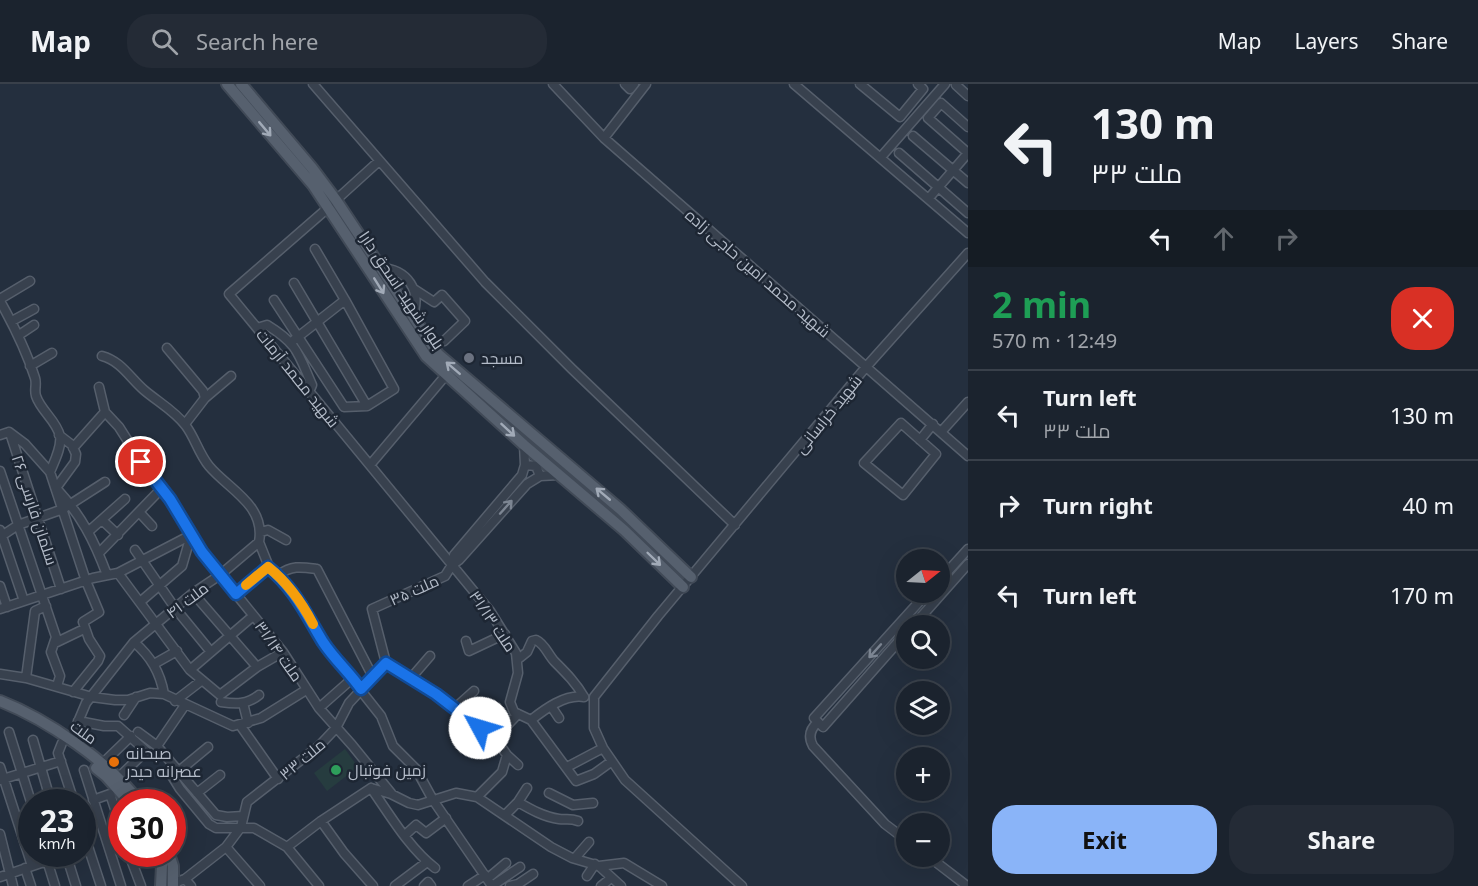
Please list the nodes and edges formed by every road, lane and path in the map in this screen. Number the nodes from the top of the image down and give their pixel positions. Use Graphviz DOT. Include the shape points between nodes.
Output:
graph roads {
  1 [pos="227,84"];
  2 [pos="241,84"];
  3 [pos="313,84"];
  4 [pos="625,84"];
  5 [pos="634,84"];
  6 [pos="646,84"];
  7 [pos="794,84"];
  8 [pos="860,84"];
  9 [pos="918,84"];
  10 [pos="945,84"];
  11 [pos="556,85"];
  12 [pos="956,85"];
  13 [pos="968,96"];
  14 [pos="911,103"];
  15 [pos="921,111"];
  16 [pos="968,127"];
  17 [pos="913,136"];
  18 [pos="604,138"];
  19 [pos="899,153"];
  20 [pos="968,153"];
  21 [pos="880,157"];
  22 [pos="379,161"];
  23 [pos="953,170"];
  24 [pos="968,183"];
  25 [pos="938,187"];
  26 [pos="928,198"];
  27 [pos="332,204"];
  28 [pos="968,213"];
  29 [pos="968,233"];
  30 [pos="315,249"];
  31 [pos="968,253"];
  32 [pos="380,268"];
  33 [pos="30,281"];
  34 [pos="294,283"];
  35 [pos="414,289"];
  36 [pos="0,300"];
  37 [pos="274,300"];
  38 [pos="345,300"];
  39 [pos="396,302"];
  40 [pos="34,309"];
  41 [pos="412,317"];
  42 [pos="12,321"];
  43 [pos="318,321"];
  44 [pos="34,325"];
  45 [pos="257,328"];
  46 [pos="19,335"];
  47 [pos="295,340"];
  48 [pos="444,341"];
  49 [pos="167,348"];
  50 [pos="52,353"];
  51 [pos="102,356"];
  52 [pos="30,366"];
  53 [pos="866,367"];
  54 [pos="446,375"];
  55 [pos="231,376"];
  56 [pos="99,387"];
  57 [pos="309,392"];
  58 [pos="205,398"];
  59 [pos="968,402"];
  60 [pos="367,406"];
  61 [pos="105,412"];
  62 [pos="185,424"];
  63 [pos="933,424"];
  64 [pos="9,432"];
  65 [pos="941,432"];
  66 [pos="0,435"];
  67 [pos="59,435"];
  68 [pos="920,440"];
  69 [pos="524,445"];
  70 [pos="73,448"];
  71 [pos="968,456"];
  72 [pos="370,465"];
  73 [pos="525,466"];
  74 [pos="0,471"];
  75 [pos="50,472"];
  76 [pos="560,476"];
  77 [pos="538,478"];
  78 [pos="105,482"];
  79 [pos="56,488"];
  80 [pos="161,489"];
  81 [pos="125,499"];
  82 [pos="68,507"];
  83 [pos="139,512"];
  84 [pos="38,518"];
  85 [pos="102,520"];
  86 [pos="18,525"];
  87 [pos="735,525"];
  88 [pos="152,526"];
  89 [pos="89,531"];
  90 [pos="261,532"];
  91 [pos="1,535"];
  92 [pos="118,535"];
  93 [pos="191,535"];
  94 [pos="286,540"];
  95 [pos="259,542"];
  96 [pos="968,549"];
  97 [pos="135,550"];
  98 [pos="99,553"];
  99 [pos="142,560"];
  100 [pos="968,564"];
  101 [pos="452,565"];
  102 [pos="268,567"];
  103 [pos="950,569"];
  104 [pos="118,573"];
  105 [pos="107,575"];
  106 [pos="279,575"];
  107 [pos="220,576"];
  108 [pos="691,577"];
  109 [pos="86,580"];
  110 [pos="0,586"];
  111 [pos="161,586"];
  112 [pos="683,587"];
  113 [pos="62,589"];
  114 [pos="194,593"];
  115 [pos="236,594"];
  116 [pos="42,595"];
  117 [pos="24,601"];
  118 [pos="140,602"];
  119 [pos="918,603"];
  120 [pos="46,606"];
  121 [pos="3,608"];
  122 [pos="175,608"];
  123 [pos="923,615"];
  124 [pos="254,616"];
  125 [pos="156,623"];
  126 [pos="84,629"];
  127 [pos="505,634"];
  128 [pos="230,636"];
  129 [pos="466,641"];
  130 [pos="135,642"];
  131 [pos="55,643"];
  132 [pos="896,645"];
  133 [pos="177,651"];
  134 [pos="211,652"];
  135 [pos="283,652"];
  136 [pos="430,656"];
  137 [pos="517,660"];
  138 [pos="386,663"];
  139 [pos="154,664"];
  140 [pos="862,666"];
  141 [pos="257,667"];
  142 [pos="190,670"];
  143 [pos="0,674"];
  144 [pos="871,674"];
  145 [pos="373,677"];
  146 [pos="26,678"];
  147 [pos="353,678"];
  148 [pos="411,678"];
  149 [pos="201,681"];
  150 [pos="57,686"];
  151 [pos="361,689"];
  152 [pos="306,690"];
  153 [pos="474,691"];
  154 [pos="73,692"];
  155 [pos="164,694"];
  156 [pos="259,695"];
  157 [pos="92,697"];
  158 [pos="136,697"];
  159 [pos="220,698"];
  160 [pos="0,701"];
  161 [pos="175,701"];
  162 [pos="243,703"];
  163 [pos="483,704"];
  164 [pos="185,705"];
  165 [pos="552,706"];
  166 [pos="0,708"];
  167 [pos="318,708"];
  168 [pos="455,708"];
  169 [pos="518,714"];
  170 [pos="124,715"];
  171 [pos="208,715"];
  172 [pos="559,718"];
  173 [pos="531,720"];
  174 [pos="78,721"];
  175 [pos="818,722"];
  176 [pos="474,723"];
  177 [pos="244,724"];
  178 [pos="336,728"];
  179 [pos="9,732"];
  180 [pos="134,734"];
  181 [pos="495,738"];
  182 [pos="33,740"];
  183 [pos="66,742"];
  184 [pos="157,746"];
  185 [pos="208,747"];
  186 [pos="603,748"];
  187 [pos="507,755"];
  188 [pos="61,761"];
  189 [pos="612,761"];
  190 [pos="102,764"];
  191 [pos="518,765"];
  192 [pos="567,766"];
  193 [pos="0,767"];
  194 [pos="41,768"];
  195 [pos="84,770"];
  196 [pos="23,773"];
  197 [pos="176,774"];
  198 [pos="220,775"];
  199 [pos="118,778"];
  200 [pos="2,779"];
  201 [pos="278,779"];
  202 [pos="371,788"];
  203 [pos="527,788"];
  204 [pos="28,789"];
  205 [pos="47,789"];
  206 [pos="70,789"];
  207 [pos="90,789"];
  208 [pos="118,789"];
  209 [pos="128,789"];
  210 [pos="197,793"];
  211 [pos="549,793"];
  212 [pos="391,794"];
  213 [pos="477,797"];
  214 [pos="433,800"];
  215 [pos="518,802"];
  216 [pos="567,803"];
  217 [pos="593,803"];
  218 [pos="96,809"];
  219 [pos="505,815"];
  220 [pos="243,816"];
  221 [pos="446,818"];
  222 [pos="560,819"];
  223 [pos="321,821"];
  224 [pos="578,821"];
  225 [pos="241,827"];
  226 [pos="18,831"];
  227 [pos="896,832"];
  228 [pos="0,834"];
  229 [pos="405,835"];
  230 [pos="589,842"];
  231 [pos="226,847"];
  232 [pos="287,847"];
  233 [pos="575,858"];
  234 [pos="427,862"];
  235 [pos="507,863"];
  236 [pos="597,865"];
  237 [pos="29,867"];
  238 [pos="49,867"];
  239 [pos="70,867"];
  240 [pos="95,867"];
  241 [pos="134,867"];
  242 [pos="162,867"];
  243 [pos="175,867"];
  244 [pos="520,867"];
  245 [pos="942,867"];
  246 [pos="435,868"];
  247 [pos="533,874"];
  248 [pos="5,876"];
  249 [pos="587,876"];
  250 [pos="611,878"];
  251 [pos="489,882"];
  252 [pos="182,884"];
  253 [pos="402,884"];
  254 [pos="739,885"];
  255 [pos="13,886"];
  256 [pos="31,886"];
  257 [pos="55,886"];
  258 [pos="76,886"];
  259 [pos="101,886"];
  260 [pos="122,886"];
  261 [pos="141,886"];
  262 [pos="161,886"];
  263 [pos="260,886"];
  264 [pos="319,886"];
  265 [pos="373,886"];
  266 [pos="424,886"];
  267 [pos="431,886"];
  268 [pos="468,886"];
  269 [pos="510,886"];
  270 [pos="601,886"];
  271 [pos="621,886"];
  272 [pos="662,886"];
  273 [pos="967,886"];
  1 -- 27 [label="main road, بلوار شهید اسحق دارا, one-way"];
  2 -- 27 [label="main road, بلوار شهید اسحق دارا" via="312,168"];
  3 -- 22 [label="street"];
  4 -- 5 [label="street" via="630,88"];
  6 -- 18 [label="street"];
  7 -- 21 [label="street"];
  8 -- 14 [label="street" via="900,117"];
  9 -- 14 [label="street" via="923,88"];
  10 -- 15 [label="street"];
  11 -- 18 [label="street, شهید محمد امین حاجی زاده"];
  12 -- 13 [label="street"];
  14 -- 15 [label="street"];
  15 -- 21 [label="street"];
  16 -- 20 [label="street" via="941,103 928,118"];
  17 -- 23 [label="street"];
  18 -- 53 [label="street, شهید محمد امین حاجی زاده"];
  19 -- 25 [label="street"];
  20 -- 23 [label="street"];
  21 -- 26 [label="street"];
  22 -- 27 [label="street"];
  22 -- 87 [label="street" via="485,282"];
  23 -- 24 [label="street"];
  23 -- 25 [label="street"];
  25 -- 26 [label="street"];
  25 -- 28 [label="street"];
  26 -- 29 [label="street"];
  27 -- 32 [label="main road, بلوار شهید اسحق دارا"];
  27 -- 39 [label="main road, بلوار شهید اسحق دارا, one-way"];
  27 -- 45 [label="street, شهید محمد آرمات" via="229,294"];
  30 -- 38 [label="street"];
  31 -- 53 [label="street, شهید خراسانی"];
  32 -- 35 [label="street" via="400,273"];
  32 -- 39 [label="main road, بلوار شهید اسحق دارا"];
  33 -- 36 [label="street"];
  34 -- 43 [label="street"];
  35 -- 41 [label="street"];
  35 -- 48 [label="street" via="434,302 442,295 465,321"];
  36 -- 42 [label="street"];
  37 -- 47 [label="street"];
  38 -- 43 [label="street"];
  38 -- 60 [label="street" via="394,389"];
  39 -- 41 [label="main road, بلوار شهید اسحق دارا"];
  39 -- 54 [label="main road, بلوار شهید اسحق دارا" via="426,356"];
  40 -- 42 [label="street"];
  108 -- 41 [label="main road, بلوار شهید اسحق دارا, one-way" via="620,509 438,354"];
  42 -- 46 [label="street"];
  43 -- 47 [label="street"];
  43 -- 60 [label="street"];
  44 -- 46 [label="street"];
  45 -- 47 [label="street" via="267,325"];
  45 -- 57 [label="street, شهید محمد آرمات"];
  46 -- 52 [label="street"];
  47 -- 57 [label="street" via="312,385"];
  47 -- 60 [label="street" via="344,407"];
  49 -- 58 [label="street"];
  50 -- 52 [label="street"];
  51 -- 62 [label="street" via="119,364"];
  52 -- 67 [label="street" via="36,380 36,398"];
  53 -- 63 [label="street, شهید محمد امین حاجی زاده"];
  53 -- 87 [label="street, شهید خراسانی"];
  54 -- 69 [label="main road, بلوار شهید اسحق دارا, one-way"];
  54 -- 72 [label="street"];
  55 -- 58 [label="street"];
  56 -- 61 [label="street"];
  57 -- 72 [label="street, شهید محمد آرمات"];
  58 -- 62 [label="street"];
  59 -- 65 [label="street"];
  61 -- 70 [label="street"];
  61 -- 80 [label="street, ملت ۳۱/۱۴"];
  62 -- 90 [label="street" via="208,465 253,510"];
  63 -- 65 [label="street, شهید محمد امین حاجی زاده"];
  63 -- 68 [label="street"];
  64 -- 66 [label="street"];
  64 -- 75 [label="street"];
  64 -- 84 [label="street, سلمان فارسی ۲۶"];
  65 -- 71 [label="street, شهید محمد امین حاجی زاده"];
  67 -- 70 [label="street"];
  67 -- 75 [label="street"];
  68 -- 68 [label="street" via="901,423 864,463 903,495 936,454"];
  69 -- 73 [label="street"];
  69 -- 76 [label="main road, بلوار شهید اسحق دارا"];
  70 -- 79 [label="street" via="75,462"];
  72 -- 101 [label="street, شهید محمد آرمات"];
  73 -- 77 [label="street" via="534,468"];
  73 -- 101 [label="street" via="522,475 454,555"];
  74 -- 86 [label="street"];
  75 -- 79 [label="street"];
  76 -- 77 [label="street"];
  76 -- 112 [label="main road, بلوار شهید اسحق دارا, one-way"];
  101 -- 77 [label="street, one-way" via="526,484"];
  78 -- 82 [label="street"];
  79 -- 82 [label="street"];
  80 -- 83 [label="street"];
  80 -- 93 [label="street, ملت ۳۱/۱۴"];
  81 -- 85 [label="street"];
  82 -- 84 [label="street"];
  82 -- 89 [label="street"];
  82 -- 109 [label="street"];
  83 -- 88 [label="street"];
  83 -- 92 [label="street"];
  84 -- 86 [label="street"];
  84 -- 113 [label="street, سلمان فارسی ۲۶"];
  85 -- 89 [label="street"];
  85 -- 92 [label="street"];
  86 -- 91 [label="street"];
  86 -- 116 [label="street"];
  87 -- 108 [label="street, شهید خراسانی"];
  89 -- 98 [label="street"];
  90 -- 94 [label="street" via="268,530"];
  90 -- 95 [label="street"];
  91 -- 117 [label="street"];
  92 -- 98 [label="street"];
  93 -- 99 [label="street"];
  93 -- 107 [label="street, ملت ۳۱/۱۴"];
  93 -- 111 [label="street" via="182,566"];
  95 -- 102 [label="street"];
  95 -- 107 [label="street, ملت ۴۱"];
  96 -- 103 [label="street"];
  97 -- 99 [label="street"];
  98 -- 105 [label="street"];
  99 -- 104 [label="street"];
  99 -- 111 [label="street"];
  100 -- 123 [label="street"];
  101 -- 127 [label="street, ملت ۳۱/۱۳"];
  101 -- 138 [label="street, ملت ۳۵" via="445,576 372,609"];
  102 -- 106 [label="street"];
  102 -- 115 [label="street"];
  104 -- 105 [label="street"];
  104 -- 118 [label="street"];
  105 -- 109 [label="street"];
  106 -- 145 [label="street" via="298,567 317,569"];
  106 -- 147 [label="street" via="303,605 324,644"];
  107 -- 114 [label="street, ملت ۴۱"];
  107 -- 115 [label="street, ملت ۳۱/۱۴"];
  108 -- 112 [label="street, شهید خراسانی"];
  109 -- 113 [label="street"];
  109 -- 126 [label="street" via="99,612 83,622"];
  110 -- 121 [label="street"];
  111 -- 118 [label="street"];
  111 -- 122 [label="street"];
  112 -- 186 [label="street, شهید خراسانی" via="594,697 594,728"];
  113 -- 116 [label="street"];
  114 -- 122 [label="street, ملت ۴۱"];
  114 -- 128 [label="street"];
  115 -- 124 [label="street, ملت ۳۱/۱۴"];
  116 -- 117 [label="street"];
  116 -- 120 [label="street"];
  117 -- 121 [label="street"];
  118 -- 125 [label="street"];
  119 -- 140 [label="street, one-way"];
  120 -- 131 [label="street"];
  120 -- 146 [label="street" via="35,611"];
  122 -- 125 [label="street, ملت ۴۱"];
  122 -- 134 [label="street"];
  124 -- 128 [label="street"];
  124 -- 135 [label="street, ملت ۳۱/۱۴"];
  125 -- 130 [label="street, ملت ۴۱"];
  125 -- 133 [label="street"];
  126 -- 131 [label="street"];
  126 -- 154 [label="street" via="100,656"];
  127 -- 129 [label="street" via="469,651"];
  127 -- 137 [label="street, ملت ۳۱/۱۳"];
  128 -- 134 [label="street"];
  128 -- 141 [label="street"];
  130 -- 139 [label="street"];
  130 -- 157 [label="street, ملت ۴۱"];
  131 -- 150 [label="street" via="51,652 60,676"];
  132 -- 144 [label="street"];
  133 -- 139 [label="street"];
  133 -- 142 [label="street"];
  134 -- 142 [label="street"];
  135 -- 141 [label="street"];
  135 -- 152 [label="street, ملت ۳۱/۱۴"];
  136 -- 148 [label="street"];
  137 -- 165 [label="street" via="532,641 540,641 584,697"];
  137 -- 169 [label="street, ملت ۳۱/۱۳" via="518,673 510,702"];
  138 -- 145 [label="street, ملت ۳۳"];
  138 -- 148 [label="street"];
  139 -- 155 [label="street"];
  140 -- 144 [label="street"];
  140 -- 175 [label="street" via="814,718"];
  141 -- 159 [label="street"];
  142 -- 149 [label="street"];
  143 -- 146 [label="street"];
  144 -- 175 [label="street" via="823,727"];
  145 -- 151 [label="street, ملت ۳۳"];
  146 -- 150 [label="street"];
  147 -- 151 [label="street"];
  147 -- 167 [label="street"];
  148 -- 168 [label="street"];
  149 -- 159 [label="street"];
  149 -- 161 [label="street"];
  150 -- 154 [label="street"];
  151 -- 178 [label="street, ملت ۳۳"];
  151 -- 214 [label="street" via="381,716 393,746 416,769"];
  152 -- 167 [label="street, ملت ۳۱/۱۴"];
  152 -- 177 [label="street" via="276,710"];
  153 -- 168 [label="street"];
  154 -- 157 [label="street"];
  155 -- 158 [label="street"];
  155 -- 161 [label="street"];
  156 -- 162 [label="street"];
  157 -- 158 [label="street"];
  157 -- 174 [label="street, ملت ۴۱"];
  158 -- 170 [label="street"];
  159 -- 162 [label="street"];
  159 -- 171 [label="street"];
  160 -- 183 [label="main road, ملت" via="45,723"];
  161 -- 164 [label="street"];
  162 -- 177 [label="street"];
  163 -- 176 [label="street"];
  164 -- 171 [label="street"];
  164 -- 184 [label="street"];
  165 -- 172 [label="street"];
  165 -- 173 [label="street"];
  166 -- 183 [label="main road, ملت"];
  167 -- 178 [label="street, ملت ۳۱/۱۴"];
  168 -- 176 [label="street"];
  169 -- 173 [label="street"];
  169 -- 181 [label="street"];
  171 -- 177 [label="street" via="233,726"];
  173 -- 192 [label="street"];
  174 -- 180 [label="street" via="118,726"];
  174 -- 183 [label="street, ملت ۴۱"];
  175 -- 227 [label="street" via="810,735 813,746"];
  176 -- 181 [label="street"];
  177 -- 201 [label="street"];
  178 -- 201 [label="street, ملت ۳۳"];
  178 -- 212 [label="street, ملت ۳۱/۱۴"];
  179 -- 196 [label="street"];
  180 -- 184 [label="street"];
  180 -- 190 [label="street"];
  180 -- 199 [label="street" via="146,752"];
  181 -- 187 [label="street"];
  182 -- 194 [label="street"];
  183 -- 188 [label="street, ملت ۴۱" via="58,753"];
  183 -- 190 [label="main road, ملت"];
  183 -- 208 [label="main road, ملت"];
  184 -- 197 [label="street"];
  185 -- 197 [label="street"];
  186 -- 189 [label="street, شهید خراسانی"];
  186 -- 192 [label="street"];
  187 -- 191 [label="street"];
  187 -- 213 [label="street" via="502,772"];
  188 -- 194 [label="street"];
  188 -- 206 [label="street"];
  189 -- 192 [label="street" via="576,781"];
  189 -- 254 [label="street, شهید خراسانی" via="625,780"];
  190 -- 199 [label="main road, ملت"];
  193 -- 200 [label="street"];
  194 -- 196 [label="street"];
  194 -- 205 [label="street"];
  195 -- 207 [label="street"];
  196 -- 200 [label="street"];
  196 -- 204 [label="street"];
  197 -- 210 [label="street"];
  197 -- 225 [label="street" via="180,789 209,824 216,828"];
  198 -- 210 [label="street"];
  199 -- 209 [label="main road, ملت"];
  200 -- 226 [label="street"];
  201 -- 220 [label="street, ملت ۳۳" via="247,802"];
  202 -- 212 [label="street"];
  202 -- 223 [label="street"];
  202 -- 229 [label="street"];
  203 -- 215 [label="street"];
  210 -- 220 [label="street" via="216,815"];
  211 -- 216 [label="street"];
  212 -- 214 [label="street" via="418,805"];
  213 -- 214 [label="street" via="456,793"];
  213 -- 219 [label="street"];
  214 -- 221 [label="street"];
  215 -- 219 [label="street"];
  215 -- 222 [label="street"];
  216 -- 217 [label="street"];
  216 -- 222 [label="street"];
  218 -- 260 [label="street"];
  219 -- 233 [label="street" via="527,833"];
  220 -- 225 [label="street, ملت ۳۳"];
  221 -- 229 [label="street" via="426,833 416,825"];
  221 -- 251 [label="street"];
  222 -- 224 [label="street"];
  223 -- 232 [label="street"];
  223 -- 265 [label="street"];
  225 -- 231 [label="street, ملت ۳۳"];
  225 -- 232 [label="street" via="254,828"];
  228 -- 248 [label="street"];
  229 -- 234 [label="street"];
  230 -- 233 [label="street"];
  231 -- 252 [label="street, ملت ۳۳"];
  231 -- 263 [label="street"];
  232 -- 264 [label="street"];
  233 -- 236 [label="street"];
  234 -- 246 [label="street"];
  234 -- 253 [label="street"];
  235 -- 251 [label="street"];
  236 -- 249 [label="street"];
  236 -- 250 [label="street"];
  236 -- 272 [label="street" via="624,863"];
  237 -- 248 [label="street"];
  237 -- 256 [label="street"];
  238 -- 257 [label="street"];
  239 -- 258 [label="street"];
  240 -- 259 [label="street"];
  241 -- 261 [label="street"];
  242 -- 262 [label="main road"];
  243 -- 252 [label="main road"];
  244 -- 251 [label="street"];
  245 -- 273 [label="street"];
  247 -- 269 [label="street"];
  248 -- 255 [label="street"];
  250 -- 270 [label="street"];
  250 -- 271 [label="street"];
  251 -- 268 [label="street"];
  266 -- 267 [label="street" via="428,882"];
}
